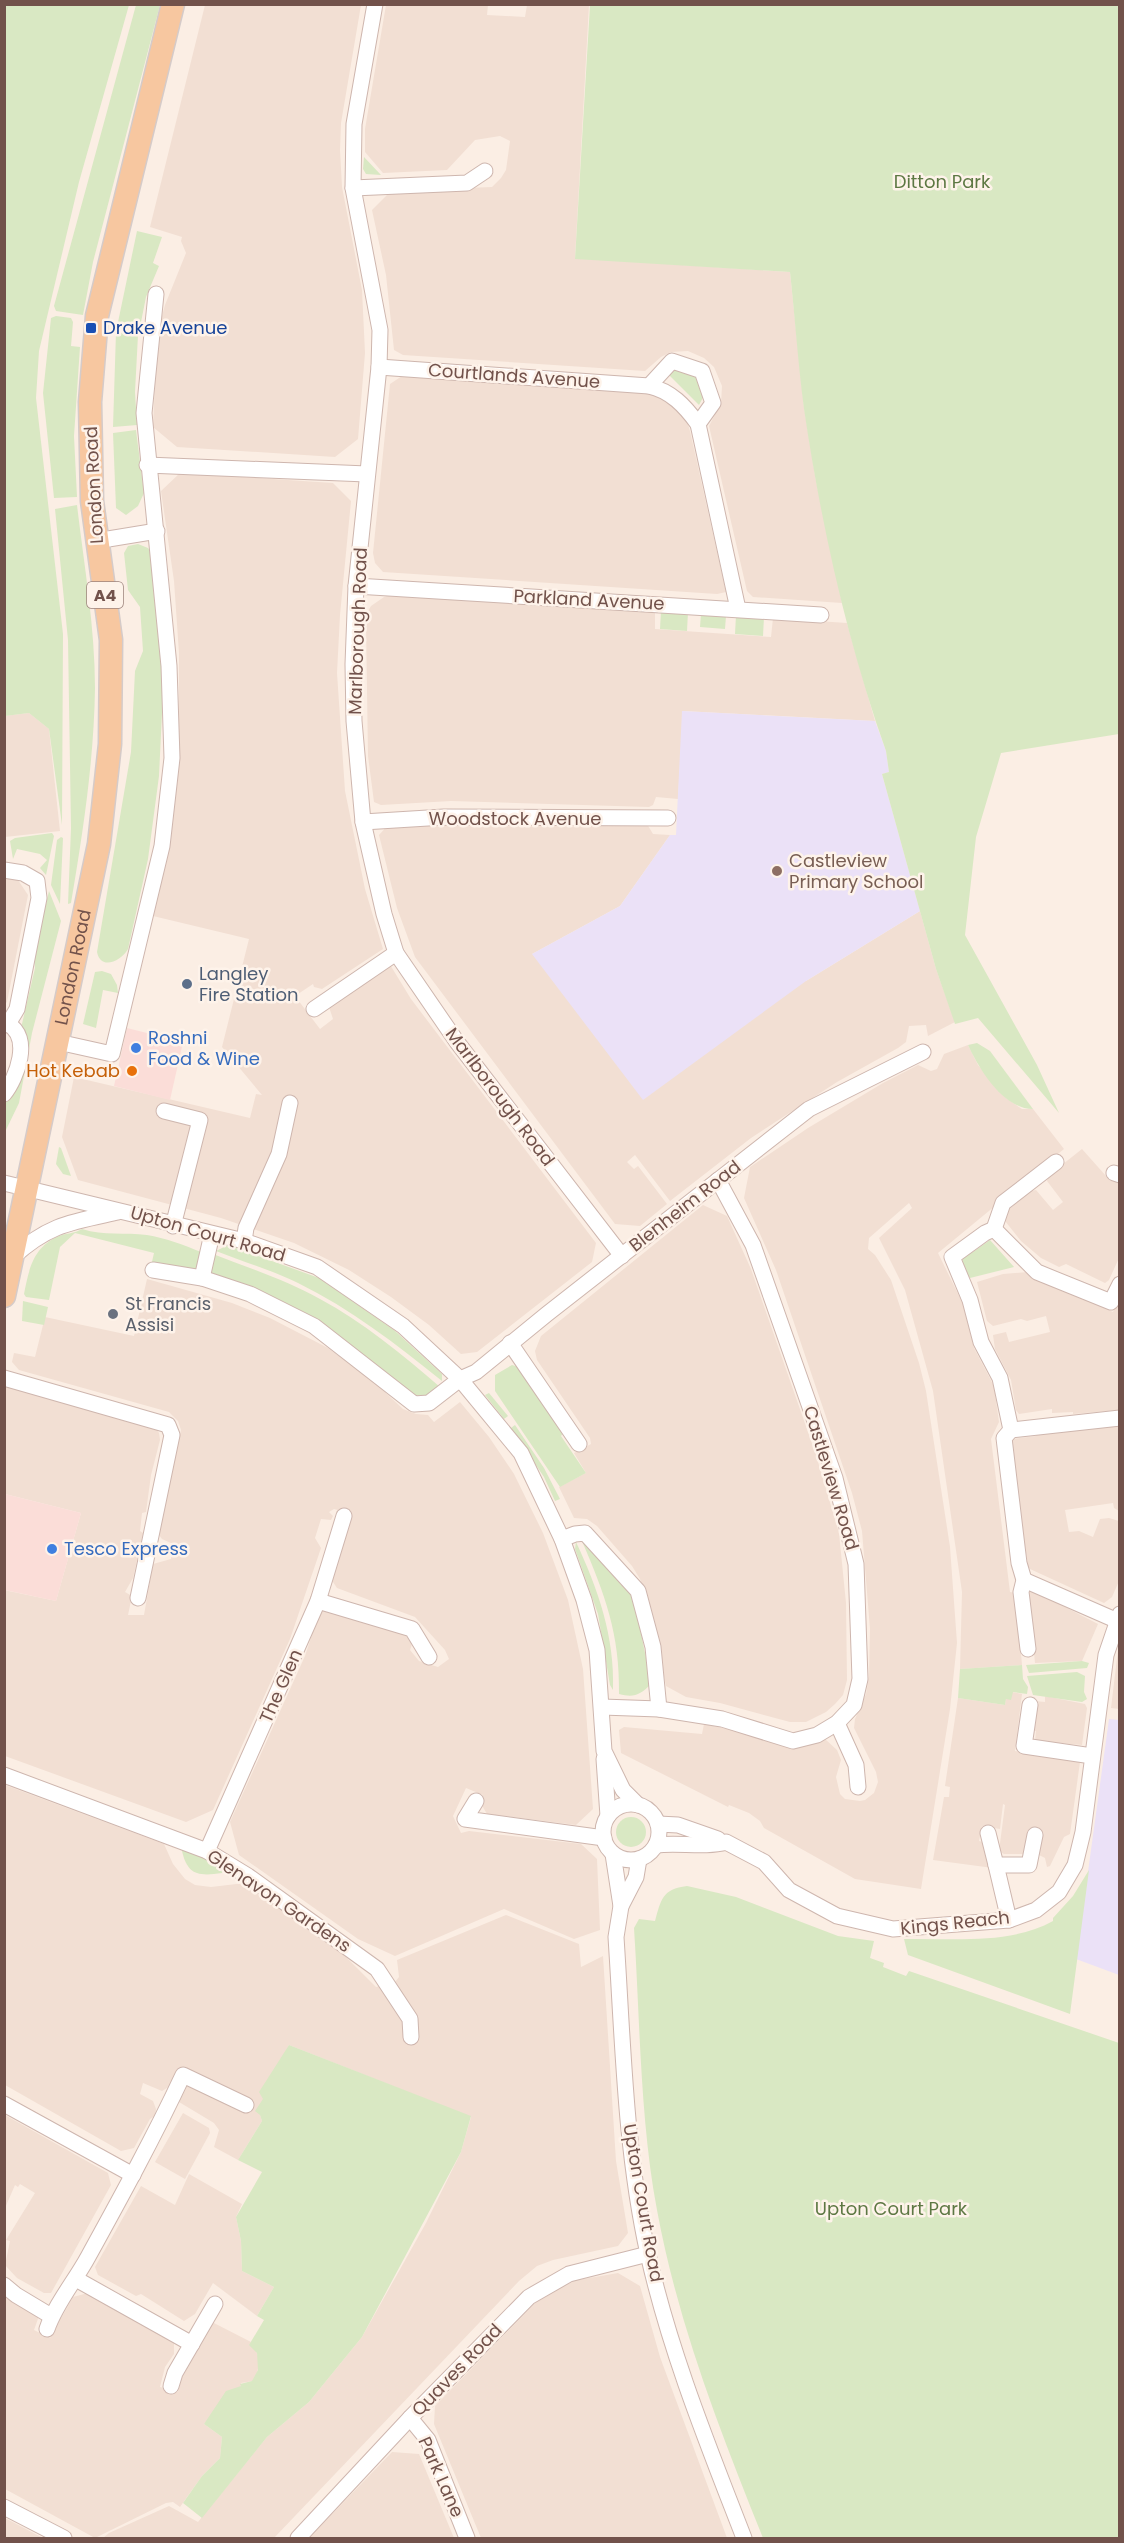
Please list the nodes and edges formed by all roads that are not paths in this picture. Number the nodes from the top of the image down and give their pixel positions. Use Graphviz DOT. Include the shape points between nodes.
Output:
graph roads {
  1 [pos="173,4"];
  2 [pos="375,4"];
  3 [pos="485,171"];
  4 [pos="353,188"];
  5 [pos="156,294"];
  6 [pos="379,367"];
  7 [pos="649,386"];
  8 [pos="698,424"];
  9 [pos="147,465"];
  10 [pos="368,474"];
  11 [pos="157,531"];
  12 [pos="96,541"];
  13 [pos="356,586"];
  14 [pos="738,609"];
  15 [pos="821,615"];
  16 [pos="668,818"];
  17 [pos="363,822"];
  18 [pos="4,870"];
  19 [pos="396,953"];
  20 [pos="314,1008"];
  21 [pos="6,1025"];
  22 [pos="58,1042"];
  23 [pos="922,1052"];
  24 [pos="4,1094"];
  25 [pos="290,1103"];
  26 [pos="164,1111"];
  27 [pos="1056,1162"];
  28 [pos="718,1180"];
  29 [pos="15,1185"];
  30 [pos="123,1211"];
  31 [pos="173,1226"];
  32 [pos="994,1229"];
  33 [pos="212,1234"];
  34 [pos="244,1241"];
  35 [pos="622,1256"];
  36 [pos="13,1257"];
  37 [pos="153,1270"];
  38 [pos="202,1278"];
  39 [pos="1119,1284"];
  40 [pos="4,1296"];
  41 [pos="510,1343"];
  42 [pos="4,1378"];
  43 [pos="460,1379"];
  44 [pos="1119,1418"];
  45 [pos="1011,1430"];
  46 [pos="579,1444"];
  47 [pos="344,1516"];
  48 [pos="562,1539"];
  49 [pos="1024,1580"];
  50 [pos="138,1598"];
  51 [pos="318,1601"];
  52 [pos="1118,1618"];
  53 [pos="1028,1649"];
  54 [pos="429,1657"];
  55 [pos="1030,1705"];
  56 [pos="602,1707"];
  57 [pos="658,1709"];
  58 [pos="837,1723"];
  59 [pos="604,1751"];
  60 [pos="1092,1756"];
  61 [pos="4,1775"];
  62 [pos="858,1787"];
  63 [pos="476,1801"];
  64 [pos="639,1805"];
  65 [pos="608,1816"];
  66 [pos="658,1824"];
  67 [pos="988,1833"];
  68 [pos="1035,1835"];
  69 [pos="603,1838"];
  70 [pos="726,1842"];
  71 [pos="656,1845"];
  72 [pos="207,1851"];
  73 [pos="613,1854"];
  74 [pos="639,1859"];
  75 [pos="996,1865"];
  76 [pos="621,1906"];
  77 [pos="1009,1920"];
  78 [pos="411,2037"];
  79 [pos="4,2104"];
  80 [pos="246,2105"];
  81 [pos="133,2175"];
  82 [pos="648,2254"];
  83 [pos="76,2279"];
  84 [pos="4,2285"];
  85 [pos="215,2304"];
  86 [pos="192,2344"];
  87 [pos="171,2386"];
  88 [pos="410,2418"];
  89 [pos="4,2507"];
  90 [pos="64,2538"];
  91 [pos="298,2538"];
  92 [pos="468,2538"];
  93 [pos="744,2538"];
  1 -- 12 [label="main road, London Road / A4" via="97,316 90,402"];
  2 -- 4 [label="street, Marlborough Road" via="354,124"];
  3 -- 4 [label="street" via="467,183"];
  4 -- 6 [label="street, Marlborough Road" via="380,330"];
  5 -- 9 [label="street, London Road" via="144,412"];
  6 -- 7 [label="street, Courtlands Avenue"];
  6 -- 10 [label="street, Marlborough Road"];
  7 -- 8 [label="street, Courtlands Avenue" via="662,389 684,405"];
  7 -- 8 [label="street" via="672,362 702,371 713,403"];
  8 -- 14 [label="street, Courtlands Avenue"];
  9 -- 10 [label="street"];
  9 -- 11 [label="street, London Road"];
  10 -- 13 [label="street, Marlborough Road"];
  11 -- 12 [label="street"];
  11 -- 22 [label="street, London Road" via="169,666 172,758 162,846 112,1054"];
  12 -- 22 [label="main road, London Road / A4" via="111,640 110,744 99,844"];
  13 -- 14 [label="street, Parkland Avenue"];
  13 -- 17 [label="street, Marlborough Road" via="352,664"];
  14 -- 15 [label="street, Parkland Avenue"];
  16 -- 17 [label="street, Woodstock Avenue" via="444,817"];
  17 -- 19 [label="street, Marlborough Road"];
  18 -- 21 [label="street" via="23,873 36,881 39,898 17,1010"];
  19 -- 20 [label="street"];
  19 -- 35 [label="street, Marlborough Road" via="457,1042"];
  21 -- 24 [label="street" via="13,1027 19,1038 20,1060"];
  22 -- 29 [label="main road, London Road / A4"];
  23 -- 28 [label="street, Blenheim Road" via="808,1108"];
  25 -- 34 [label="street" via="279,1154"];
  26 -- 31 [label="street" via="200,1120"];
  27 -- 32 [label="street" via="1003,1203"];
  28 -- 35 [label="street, Blenheim Road"];
  28 -- 58 [label="street, Castleview Road" via="753,1245 835,1478 856,1564 860,1679 854,1705"];
  29 -- 30 [label="street, Upton Court Road"];
  29 -- 36 [label="main road, London Road / A4"];
  30 -- 31 [label="street, Upton Court Road"];
  30 -- 36 [label="street" via="50,1229"];
  31 -- 33 [label="street, Upton Court Road"];
  32 -- 39 [label="street" via="1037,1272 1111,1302"];
  32 -- 45 [label="street" via="952,1257 970,1300 981,1342 1000,1378"];
  33 -- 34 [label="street, Upton Court Road"];
  33 -- 38 [label="street"];
  34 -- 43 [label="street, Upton Court Road" via="317,1267 403,1326"];
  35 -- 41 [label="street, Blenheim Road"];
  36 -- 40 [label="main road, London Road / A4"];
  37 -- 38 [label="street"];
  38 -- 43 [label="street" via="250,1294 315,1326 414,1404 429,1403"];
  41 -- 43 [label="street, Blenheim Road" via="476,1372"];
  41 -- 46 [label="street"];
  42 -- 50 [label="street" via="168,1425 172,1435"];
  43 -- 48 [label="street, Upton Court Road" via="521,1453"];
  44 -- 45 [label="street"];
  45 -- 49 [label="street" via="1004,1438"];
  47 -- 51 [label="street, The Glen"];
  48 -- 56 [label="street, Upton Court Road" via="597,1650"];
  48 -- 57 [label="street" via="585,1533 638,1591 653,1647"];
  49 -- 52 [label="street"];
  49 -- 53 [label="street" via="1021,1592"];
  51 -- 54 [label="street" via="412,1629"];
  51 -- 72 [label="street, The Glen"];
  52 -- 60 [label="street, Kings Reach" via="1106,1655"];
  55 -- 60 [label="street" via="1024,1746"];
  56 -- 57 [label="street, Castleview Road"];
  56 -- 59 [label="street, Upton Court Road"];
  57 -- 58 [label="street, Castleview Road" via="722,1719 793,1741 816,1735"];
  58 -- 62 [label="street" via="856,1765"];
  59 -- 64 [label="street, Upton Court Road" via="623,1790"];
  59 -- 65 [label="street"];
  60 -- 77 [label="street, Kings Reach" via="1076,1865 1059,1892 1036,1910"];
  61 -- 72 [label="street, Glenavon Gardens"];
  63 -- 69 [label="street" via="465,1819"];
  64 -- 65 [label="street" via="620,1806"];
  64 -- 66 [label="street"];
  65 -- 69 [label="street"];
  66 -- 70 [label="street, Kings Reach" via="678,1825"];
  66 -- 71 [label="street"];
  67 -- 75 [label="street"];
  68 -- 75 [label="street" via="1029,1865"];
  69 -- 73 [label="street"];
  70 -- 71 [label="street"];
  70 -- 77 [label="street, Kings Reach" via="764,1862 789,1890 837,1916 893,1929"];
  71 -- 74 [label="street"];
  72 -- 78 [label="street, Glenavon Gardens" via="377,1969 410,2019"];
  73 -- 74 [label="street"];
  73 -- 76 [label="street, Upton Court Road"];
  74 -- 76 [label="street" via="636,1877"];
  75 -- 77 [label="street"];
  76 -- 82 [label="street, Upton Court Road" via="616,1937 631,2146"];
  79 -- 81 [label="street"];
  80 -- 81 [label="street" via="183,2075"];
  81 -- 83 [label="street"];
  82 -- 88 [label="street, Quaves Road" via="569,2274 529,2296"];
  82 -- 93 [label="street, Upton Court Road" via="688,2392"];
  83 -- 84 [label="street" via="49,2322"];
  83 -- 86 [label="street"];
  85 -- 86 [label="street"];
  86 -- 87 [label="street"];
  88 -- 91 [label="street, Quaves Road"];
  88 -- 92 [label="street, Park Lane" via="428,2440"];
  89 -- 90 [label="street"];
}
